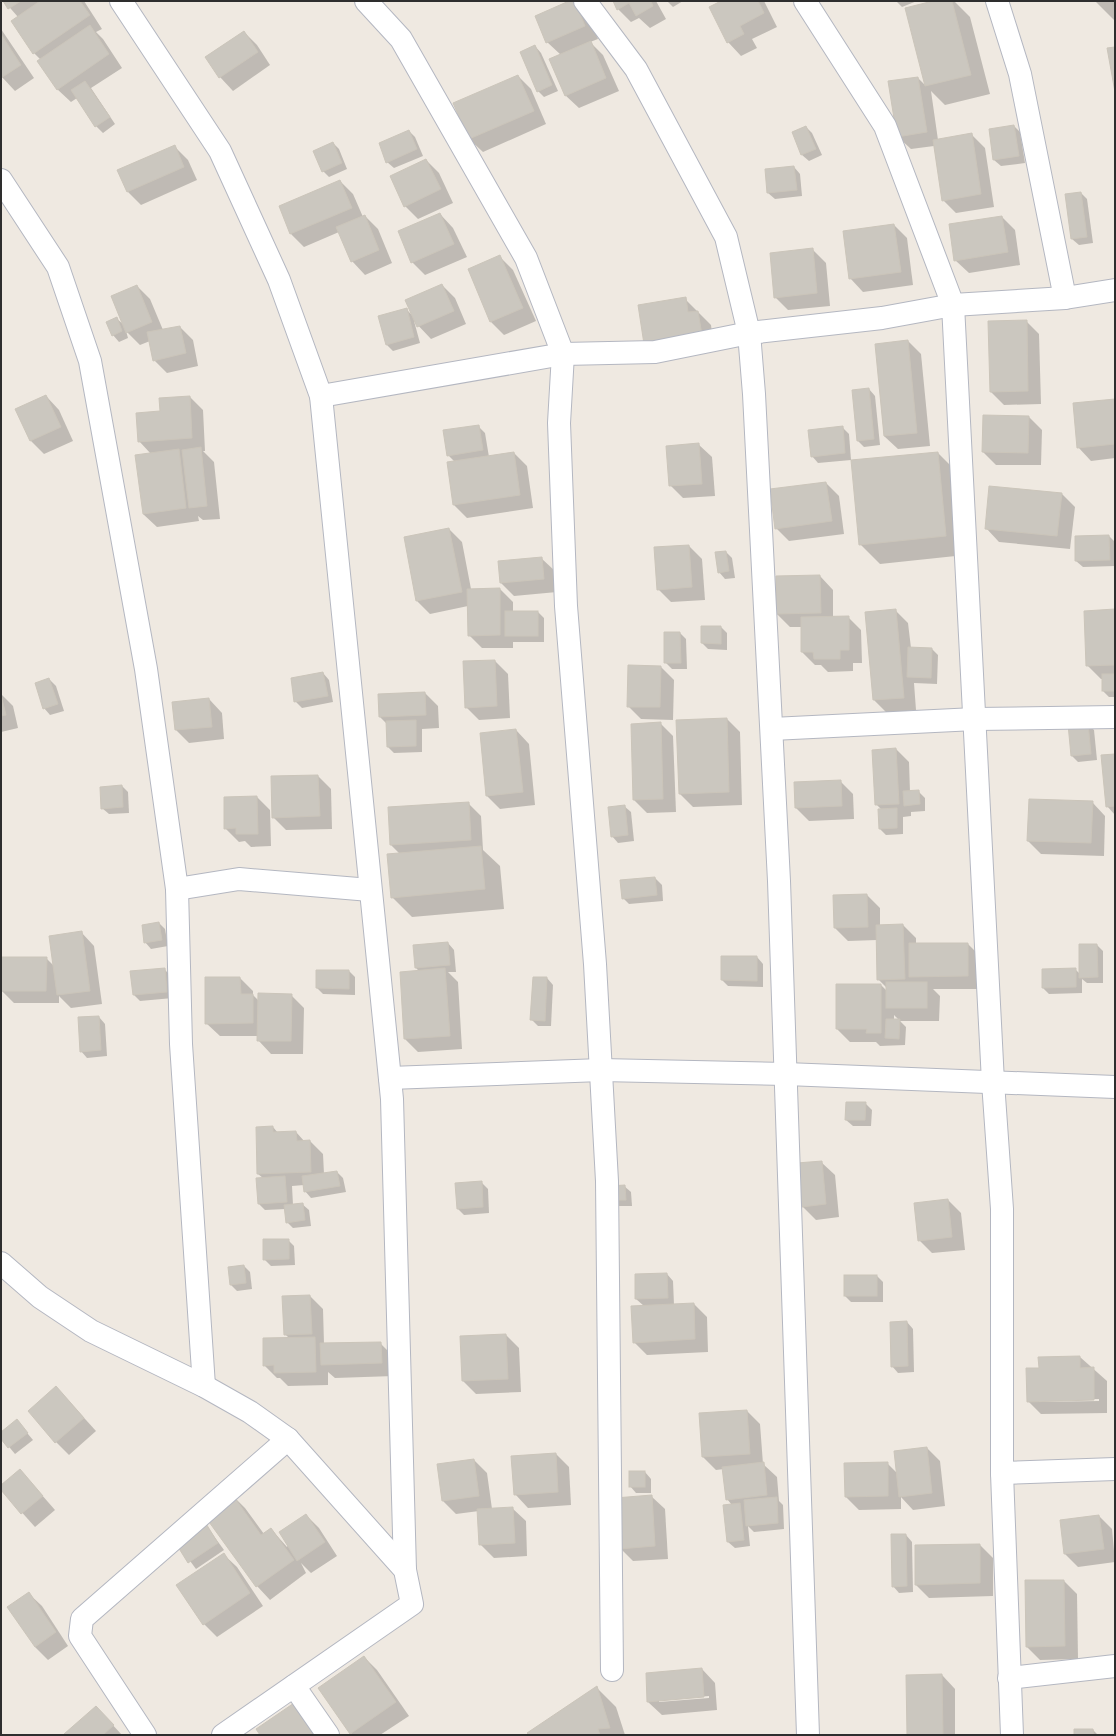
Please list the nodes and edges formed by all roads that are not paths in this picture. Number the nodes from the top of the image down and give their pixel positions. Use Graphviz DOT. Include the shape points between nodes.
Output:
graph roads {
  1 [pos="121,1"];
  2 [pos="366,1"];
  3 [pos="585,1"];
  4 [pos="805,1"];
  5 [pos="997,1"];
  6 [pos="1,180"];
  7 [pos="1115,290"];
  8 [pos="1064,298"];
  9 [pos="953,305"];
  10 [pos="749,333"];
  11 [pos="563,354"];
  12 [pos="321,396"];
  13 [pos="1115,717"];
  14 [pos="975,719"];
  15 [pos="772,729"];
  16 [pos="177,889"];
  17 [pos="370,890"];
  18 [pos="601,1070"];
  19 [pos="786,1074"];
  20 [pos="390,1078"];
  21 [pos="993,1082"];
  22 [pos="1115,1087"];
  23 [pos="1,1264"];
  24 [pos="204,1386"];
  25 [pos="288,1438"];
  26 [pos="1115,1469"];
  27 [pos="1002,1473"];
  28 [pos="405,1570"];
  29 [pos="1115,1666"];
  30 [pos="612,1670"];
  31 [pos="1010,1678"];
  32 [pos="294,1686"];
  33 [pos="145,1735"];
  34 [pos="223,1735"];
  35 [pos="328,1735"];
  36 [pos="808,1735"];
  37 [pos="1012,1735"];
  1 -- 12 [label="street" via="220,151 279,280"];
  2 -- 11 [label="street" via="401,39 526,258"];
  3 -- 10 [label="street" via="636,69 726,238"];
  4 -- 9 [label="street" via="885,126"];
  5 -- 8 [label="street" via="1020,74"];
  6 -- 16 [label="street" via="58,267 90,361 146,669"];
  7 -- 8 [label="street"];
  8 -- 9 [label="street"];
  9 -- 10 [label="street" via="882,318"];
  9 -- 14 [label="street"];
  10 -- 11 [label="street" via="655,352"];
  10 -- 15 [label="street"];
  11 -- 12 [label="street"];
  11 -- 18 [label="street" via="560,423 566,606"];
  12 -- 17 [label="street"];
  13 -- 14 [label="street"];
  14 -- 15 [label="street"];
  14 -- 21 [label="street"];
  15 -- 19 [label="street"];
  16 -- 17 [label="street" via="239,879"];
  16 -- 24 [label="street" via="181,1044"];
  17 -- 20 [label="street"];
  18 -- 19 [label="street"];
  18 -- 20 [label="street"];
  18 -- 30 [label="street" via="607,1181"];
  19 -- 21 [label="street"];
  19 -- 36 [label="street"];
  20 -- 28 [label="street"];
  21 -- 22 [label="street"];
  21 -- 27 [label="street" via="1002,1209"];
  23 -- 24 [label="street" via="40,1297 91,1331"];
  24 -- 25 [label="street" via="250,1412"];
  25 -- 28 [label="street"];
  25 -- 33 [label="street" via="82,1620 80,1636"];
  26 -- 27 [label="street"];
  27 -- 31 [label="street"];
  28 -- 32 [label="street" via="412,1604"];
  29 -- 31 [label="street"];
  31 -- 37 [label="street"];
  32 -- 34 [label="street"];
  32 -- 35 [label="street"];
}
